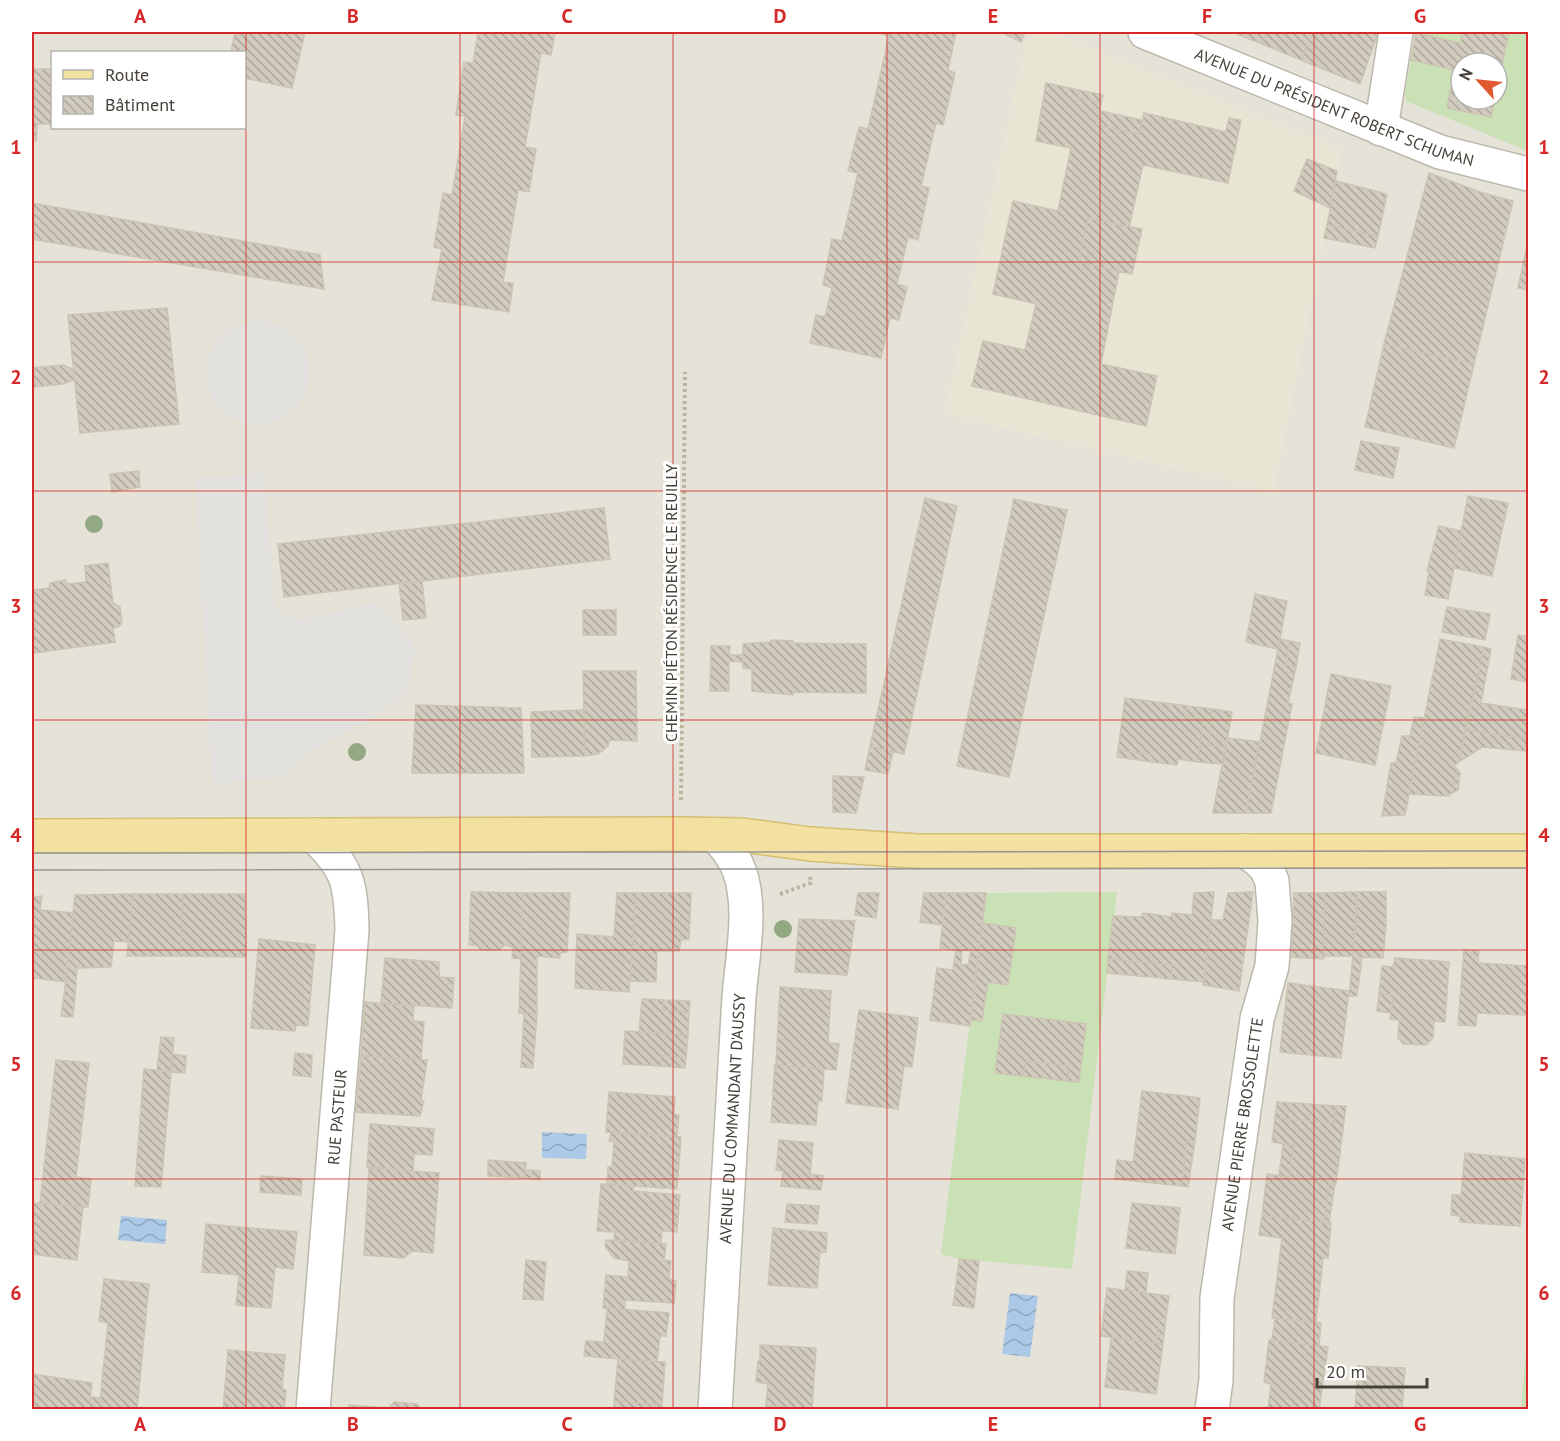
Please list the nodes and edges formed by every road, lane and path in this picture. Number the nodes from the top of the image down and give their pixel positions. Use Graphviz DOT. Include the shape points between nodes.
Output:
graph roads {
  1 [pos="1145,32"];
  2 [pos="1396,32"];
  3 [pos="1381,129"];
  4 [pos="1528,174"];
  5 [pos="685,372"];
  6 [pos="681,834"];
  7 [pos="314,835"];
  8 [pos="716,835"];
  9 [pos="32,836"];
  10 [pos="810,844"];
  11 [pos="1245,851"];
  12 [pos="1528,851"];
  13 [pos="745,902"];
  14 [pos="313,1410"];
  15 [pos="714,1410"];
  16 [pos="1212,1410"];
  1 -- 3 [label="street, AVENUE DU PRÉSIDENT ROBERT SCHUMAN"];
  2 -- 3 [label="street"];
  3 -- 4 [label="street, AVENUE DU PRÉSIDENT ROBERT SCHUMAN" via="1440,152"];
  5 -- 6 [label="path, CHEMIN PIÉTON RÉSIDENCE LE REUILLY"];
  6 -- 7 [label="main road"];
  6 -- 8 [label="main road"];
  7 -- 9 [label="main road"];
  7 -- 14 [label="street, RUE PASTEUR" via="344,870 351,910 351,942"];
  8 -- 10 [label="main road"];
  8 -- 13 [label="street, AVENUE DU COMMANDANT D'AUSSY" via="739,870"];
  10 -- 11 [label="main road" via="917,851"];
  10 -- 13 [label="path" via="810,883"];
  11 -- 12 [label="main road"];
  11 -- 16 [label="street, AVENUE PIERRE BROSSOLETTE" via="1266,868 1272,881 1275,921 1272,966 1257,1019 1217,1298"];
  13 -- 15 [label="street, AVENUE DU COMMANDANT D'AUSSY"];
}
